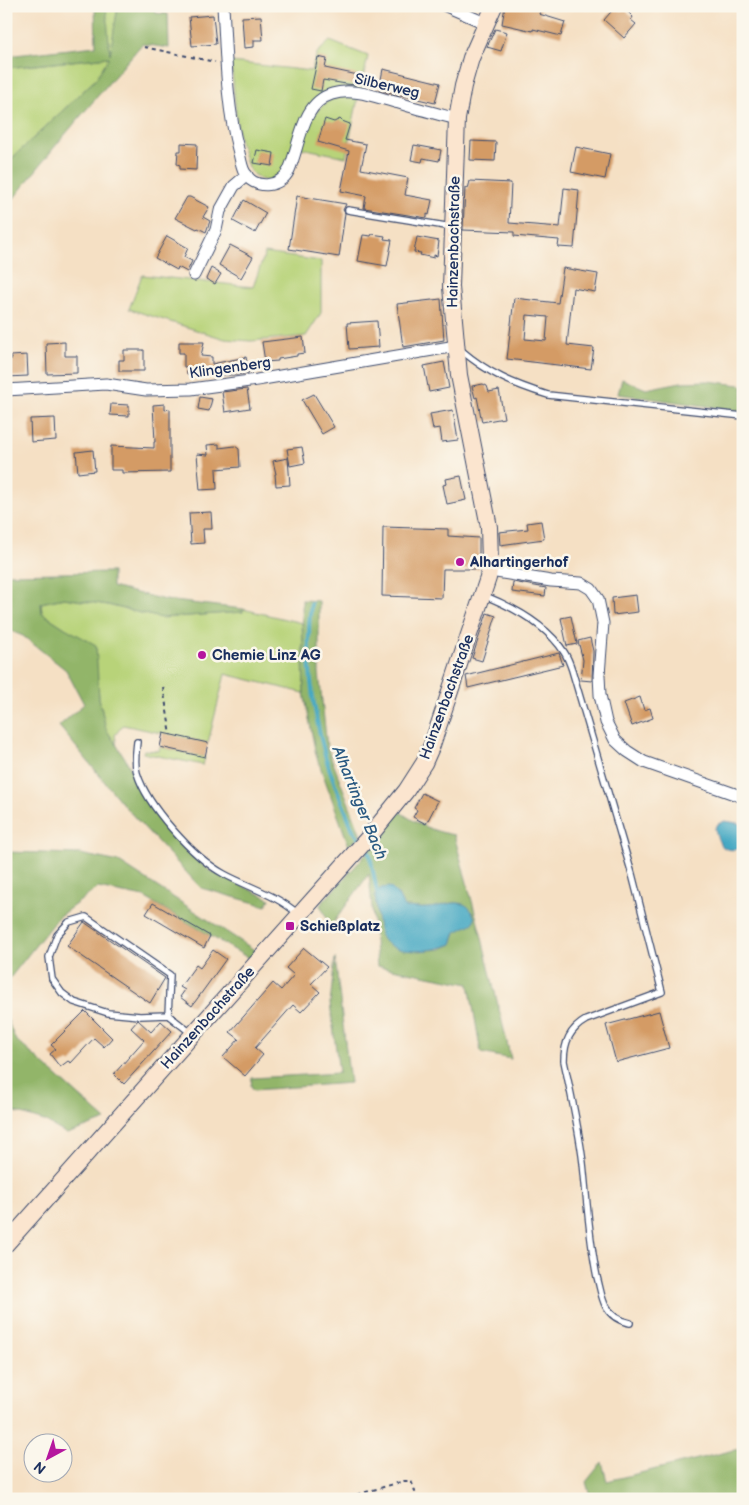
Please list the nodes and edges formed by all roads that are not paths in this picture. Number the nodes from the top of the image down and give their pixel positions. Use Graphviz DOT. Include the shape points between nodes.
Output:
graph roads {
  1 [pos="223,6"];
  2 [pos="446,6"];
  3 [pos="472,6"];
  4 [pos="494,6"];
  5 [pos="480,21"];
  6 [pos="457,119"];
  7 [pos="247,175"];
  8 [pos="348,210"];
  9 [pos="453,227"];
  10 [pos="194,275"];
  11 [pos="456,346"];
  12 [pos="6,390"];
  13 [pos="743,416"];
  14 [pos="490,571"];
  15 [pos="482,595"];
  16 [pos="138,742"];
  17 [pos="743,797"];
  18 [pos="300,915"];
  19 [pos="168,1015"];
  20 [pos="193,1035"];
  21 [pos="6,1244"];
  22 [pos="630,1322"];
  1 -- 7 [label="street" via="229,98 234,133"];
  2 -- 5 [label="street"];
  3 -- 5 [label="street"];
  4 -- 5 [label="street, Hainzenbachstraße"];
  5 -- 6 [label="street, Hainzenbachstraße"];
  6 -- 7 [label="street, Silberweg" via="360,93 343,91 331,94 322,98 308,116 284,178 267,186 250,180"];
  6 -- 9 [label="street, Hainzenbachstraße"];
  7 -- 10 [label="street" via="234,186 220,211 216,230"];
  8 -- 9 [label="lane"];
  9 -- 11 [label="street, Hainzenbachstraße" via="451,287"];
  11 -- 12 [label="street, Klingenberg" via="191,389 146,390 106,384"];
  11 -- 13 [label="lane" via="496,376 548,395"];
  11 -- 14 [label="street, Hainzenbachstraße" via="488,527"];
  14 -- 15 [label="street, Hainzenbachstraße"];
  14 -- 17 [label="street" via="580,583 591,589 598,599 603,623 600,694 606,722 615,740 644,762"];
  15 -- 18 [label="street, Hainzenbachstraße" via="424,763 368,838"];
  15 -- 22 [label="lane" via="530,619 566,654 632,874 662,992 578,1024 566,1042 564,1052 583,1162 592,1253 601,1294 610,1313 617,1319"];
  16 -- 18 [label="lane" via="136,772 155,807 187,846 223,874 272,896"];
  18 -- 20 [label="street, Hainzenbachstraße"];
  19 -- 19 [label="lane" via="108,1013 74,1002 52,980 49,957 57,935 69,922 86,917 170,975"];
  19 -- 20 [label="lane"];
  20 -- 21 [label="street, Hainzenbachstraße"];
}
